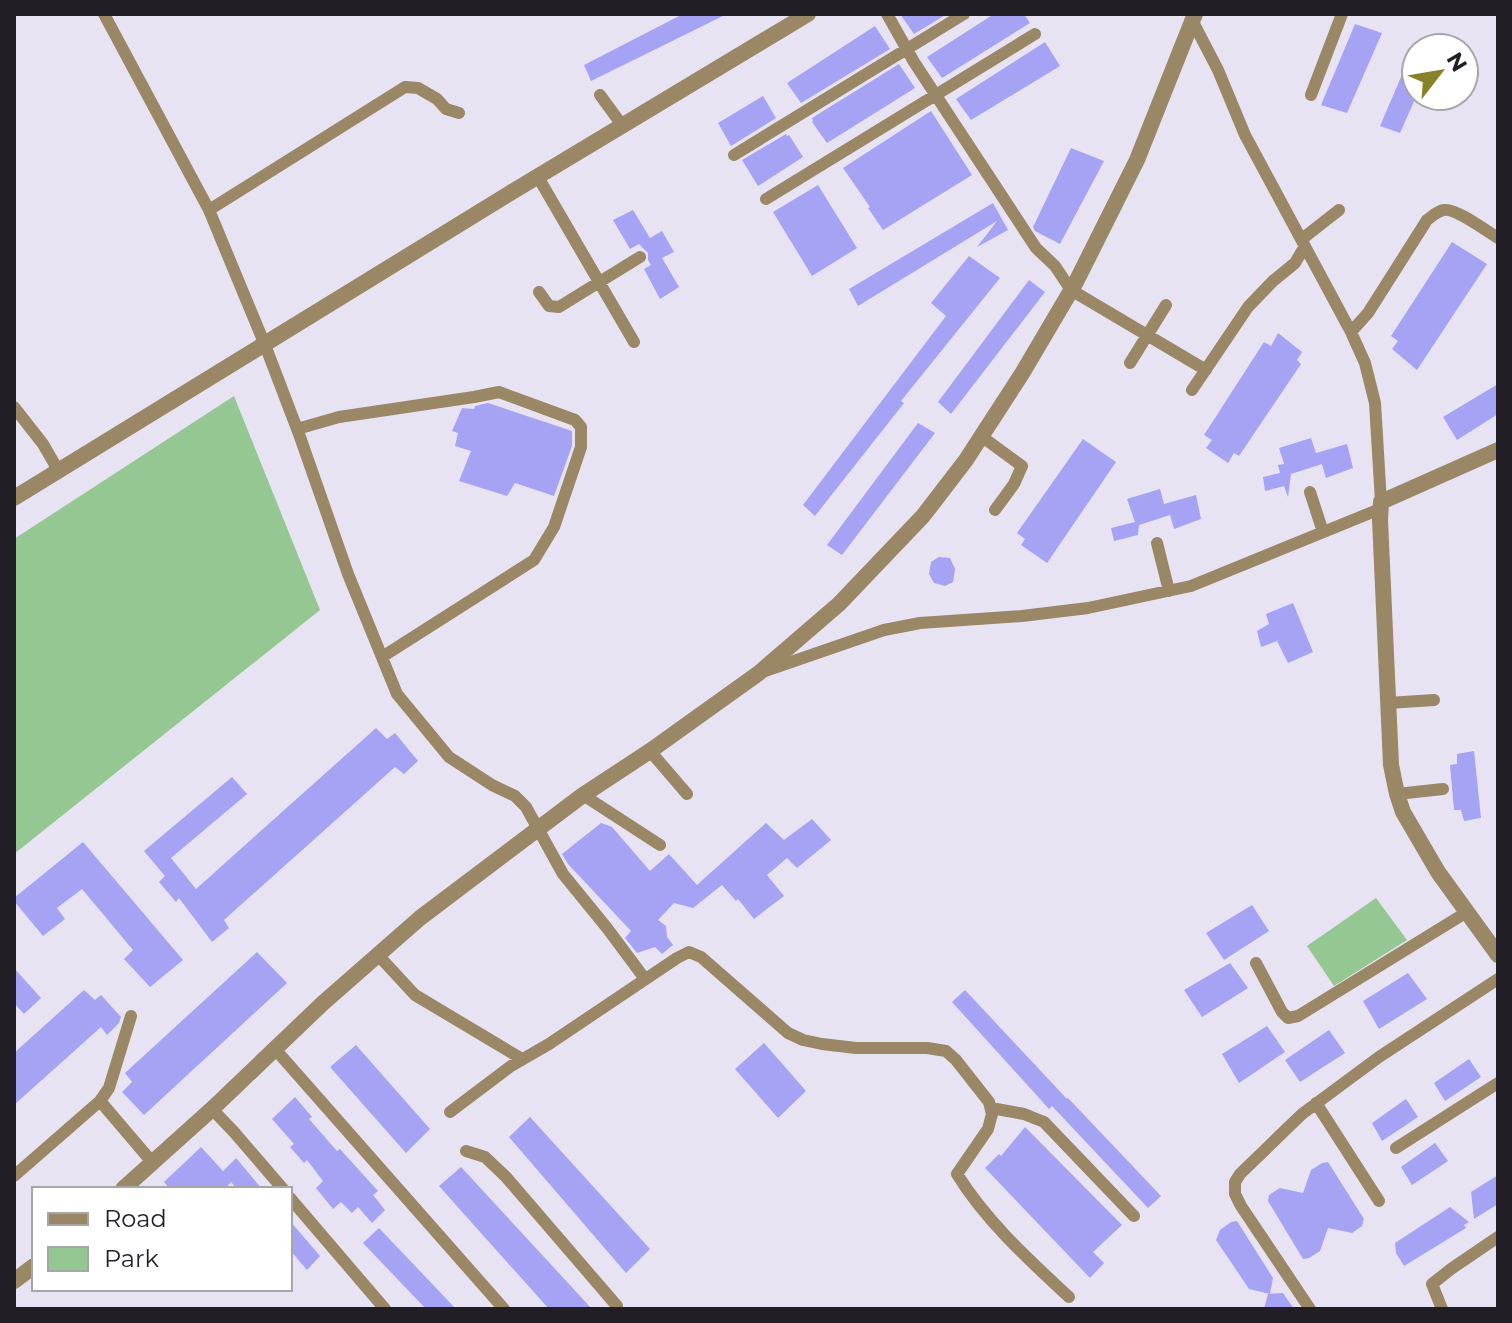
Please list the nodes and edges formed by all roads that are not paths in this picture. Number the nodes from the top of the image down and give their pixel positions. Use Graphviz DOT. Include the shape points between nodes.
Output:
graph roads {
  1 [pos="104,14"];
  2 [pos="887,14"];
  3 [pos="964,14"];
  4 [pos="1342,14"];
  5 [pos="798,16"];
  6 [pos="1194,18"];
  7 [pos="1035,34"];
  8 [pos="907,49"];
  9 [pos="600,95"];
  10 [pos="936,95"];
  11 [pos="1311,95"];
  12 [pos="459,113"];
  13 [pos="622,125"];
  14 [pos="734,155"];
  15 [pos="538,177"];
  16 [pos="766,199"];
  17 [pos="209,210"];
  18 [pos="1339,210"];
  19 [pos="1498,238"];
  20 [pos="1303,242"];
  21 [pos="640,257"];
  22 [pos="599,282"];
  23 [pos="1071,290"];
  24 [pos="539,292"];
  25 [pos="1166,305"];
  26 [pos="1351,332"];
  27 [pos="1147,335"];
  28 [pos="634,342"];
  29 [pos="265,345"];
  30 [pos="1130,363"];
  31 [pos="1206,370"];
  32 [pos="1192,390"];
  33 [pos="14,407"];
  34 [pos="297,429"];
  35 [pos="981,436"];
  36 [pos="1498,450"];
  37 [pos="58,470"];
  38 [pos="1310,492"];
  39 [pos="14,498"];
  40 [pos="1381,506"];
  41 [pos="995,510"];
  42 [pos="1323,532"];
  43 [pos="1157,543"];
  44 [pos="1169,591"];
  45 [pos="382,657"];
  46 [pos="759,673"];
  47 [pos="1434,700"];
  48 [pos="1388,703"];
  49 [pos="650,751"];
  50 [pos="1443,789"];
  51 [pos="687,794"];
  52 [pos="1397,794"];
  53 [pos="583,795"];
  54 [pos="539,829"];
  55 [pos="660,845"];
  56 [pos="1467,912"];
  57 [pos="378,955"];
  58 [pos="1498,955"];
  59 [pos="1256,963"];
  60 [pos="645,979"];
  61 [pos="1498,979"];
  62 [pos="131,1016"];
  63 [pos="275,1049"];
  64 [pos="522,1059"];
  65 [pos="1498,1083"];
  66 [pos="100,1101"];
  67 [pos="1316,1103"];
  68 [pos="991,1108"];
  69 [pos="212,1109"];
  70 [pos="450,1112"];
  71 [pos="1396,1148"];
  72 [pos="466,1151"];
  73 [pos="152,1162"];
  74 [pos="14,1176"];
  75 [pos="125,1187"];
  76 [pos="281,1187"];
  77 [pos="292,1200"];
  78 [pos="1379,1201"];
  79 [pos="1134,1216"];
  80 [pos="1498,1237"];
  81 [pos="32,1268"];
  82 [pos="14,1281"];
  83 [pos="1069,1297"];
  84 [pos="617,1308"];
  85 [pos="385,1309"];
  86 [pos="504,1309"];
  87 [pos="1310,1309"];
  88 [pos="1442,1309"];
  1 -- 17 [label="street"];
  2 -- 8 [label="street"];
  3 -- 8 [label="street"];
  4 -- 11 [label="street"];
  5 -- 13 [label="street"];
  6 -- 20 [label="street" via="1245,135"];
  6 -- 23 [label="street" via="1137,160"];
  7 -- 10 [label="street"];
  8 -- 10 [label="street"];
  8 -- 14 [label="street"];
  9 -- 13 [label="street"];
  10 -- 16 [label="street"];
  10 -- 23 [label="street" via="1036,248"];
  12 -- 17 [label="street" via="418,88 405,87"];
  13 -- 15 [label="street"];
  15 -- 22 [label="street"];
  15 -- 29 [label="street"];
  17 -- 29 [label="street"];
  18 -- 20 [label="street"];
  19 -- 26 [label="street" via="1453,210 1436,213"];
  20 -- 26 [label="street"];
  20 -- 31 [label="street" via="1295,263 1248,307"];
  21 -- 22 [label="street"];
  22 -- 24 [label="street" via="559,307 549,306"];
  22 -- 28 [label="street"];
  23 -- 27 [label="street"];
  23 -- 35 [label="street"];
  25 -- 27 [label="street"];
  26 -- 40 [label="street" via="1375,403"];
  27 -- 30 [label="street"];
  27 -- 31 [label="street"];
  29 -- 34 [label="street"];
  29 -- 37 [label="street"];
  31 -- 32 [label="street"];
  33 -- 37 [label="street"];
  34 -- 45 [label="street"];
  34 -- 45 [label="street" via="339,417 499,392 575,420 581,427 581,447 554,527 534,560"];
  35 -- 41 [label="street" via="1022,466"];
  35 -- 46 [label="street" via="923,516 839,604"];
  36 -- 40 [label="street"];
  37 -- 39 [label="street"];
  38 -- 42 [label="street"];
  40 -- 42 [label="street"];
  40 -- 48 [label="street"];
  42 -- 44 [label="street"];
  43 -- 44 [label="street"];
  44 -- 46 [label="street" via="1088,608 884,630"];
  45 -- 54 [label="street" via="397,694 449,757 515,796"];
  46 -- 49 [label="street"];
  47 -- 48 [label="street"];
  48 -- 52 [label="street"];
  49 -- 51 [label="street"];
  49 -- 53 [label="street"];
  50 -- 52 [label="street"];
  52 -- 56 [label="street" via="1438,872"];
  53 -- 54 [label="street"];
  53 -- 55 [label="street"];
  54 -- 57 [label="street"];
  54 -- 60 [label="street" via="563,874"];
  56 -- 58 [label="street"];
  56 -- 59 [label="street" via="1298,1016 1288,1018 1282,1012"];
  57 -- 63 [label="street"];
  57 -- 64 [label="street" via="415,995"];
  60 -- 64 [label="street"];
  60 -- 68 [label="street" via="689,952 803,1040 946,1051"];
  61 -- 67 [label="street"];
  62 -- 66 [label="street" via="109,1088"];
  63 -- 69 [label="street"];
  63 -- 86 [label="street"];
  64 -- 70 [label="street"];
  65 -- 71 [label="street"];
  66 -- 73 [label="street"];
  66 -- 74 [label="street"];
  67 -- 78 [label="street"];
  67 -- 87 [label="street" via="1235,1182 1241,1206"];
  68 -- 79 [label="street" via="1044,1122"];
  68 -- 83 [label="street" via="988,1129 957,1174 1024,1256"];
  69 -- 73 [label="street"];
  69 -- 76 [label="street"];
  72 -- 84 [label="street" via="485,1157 506,1177"];
  73 -- 75 [label="street"];
  77 -- 85 [label="street"];
  80 -- 88 [label="street" via="1432,1284"];
  81 -- 82 [label="street"];
}
